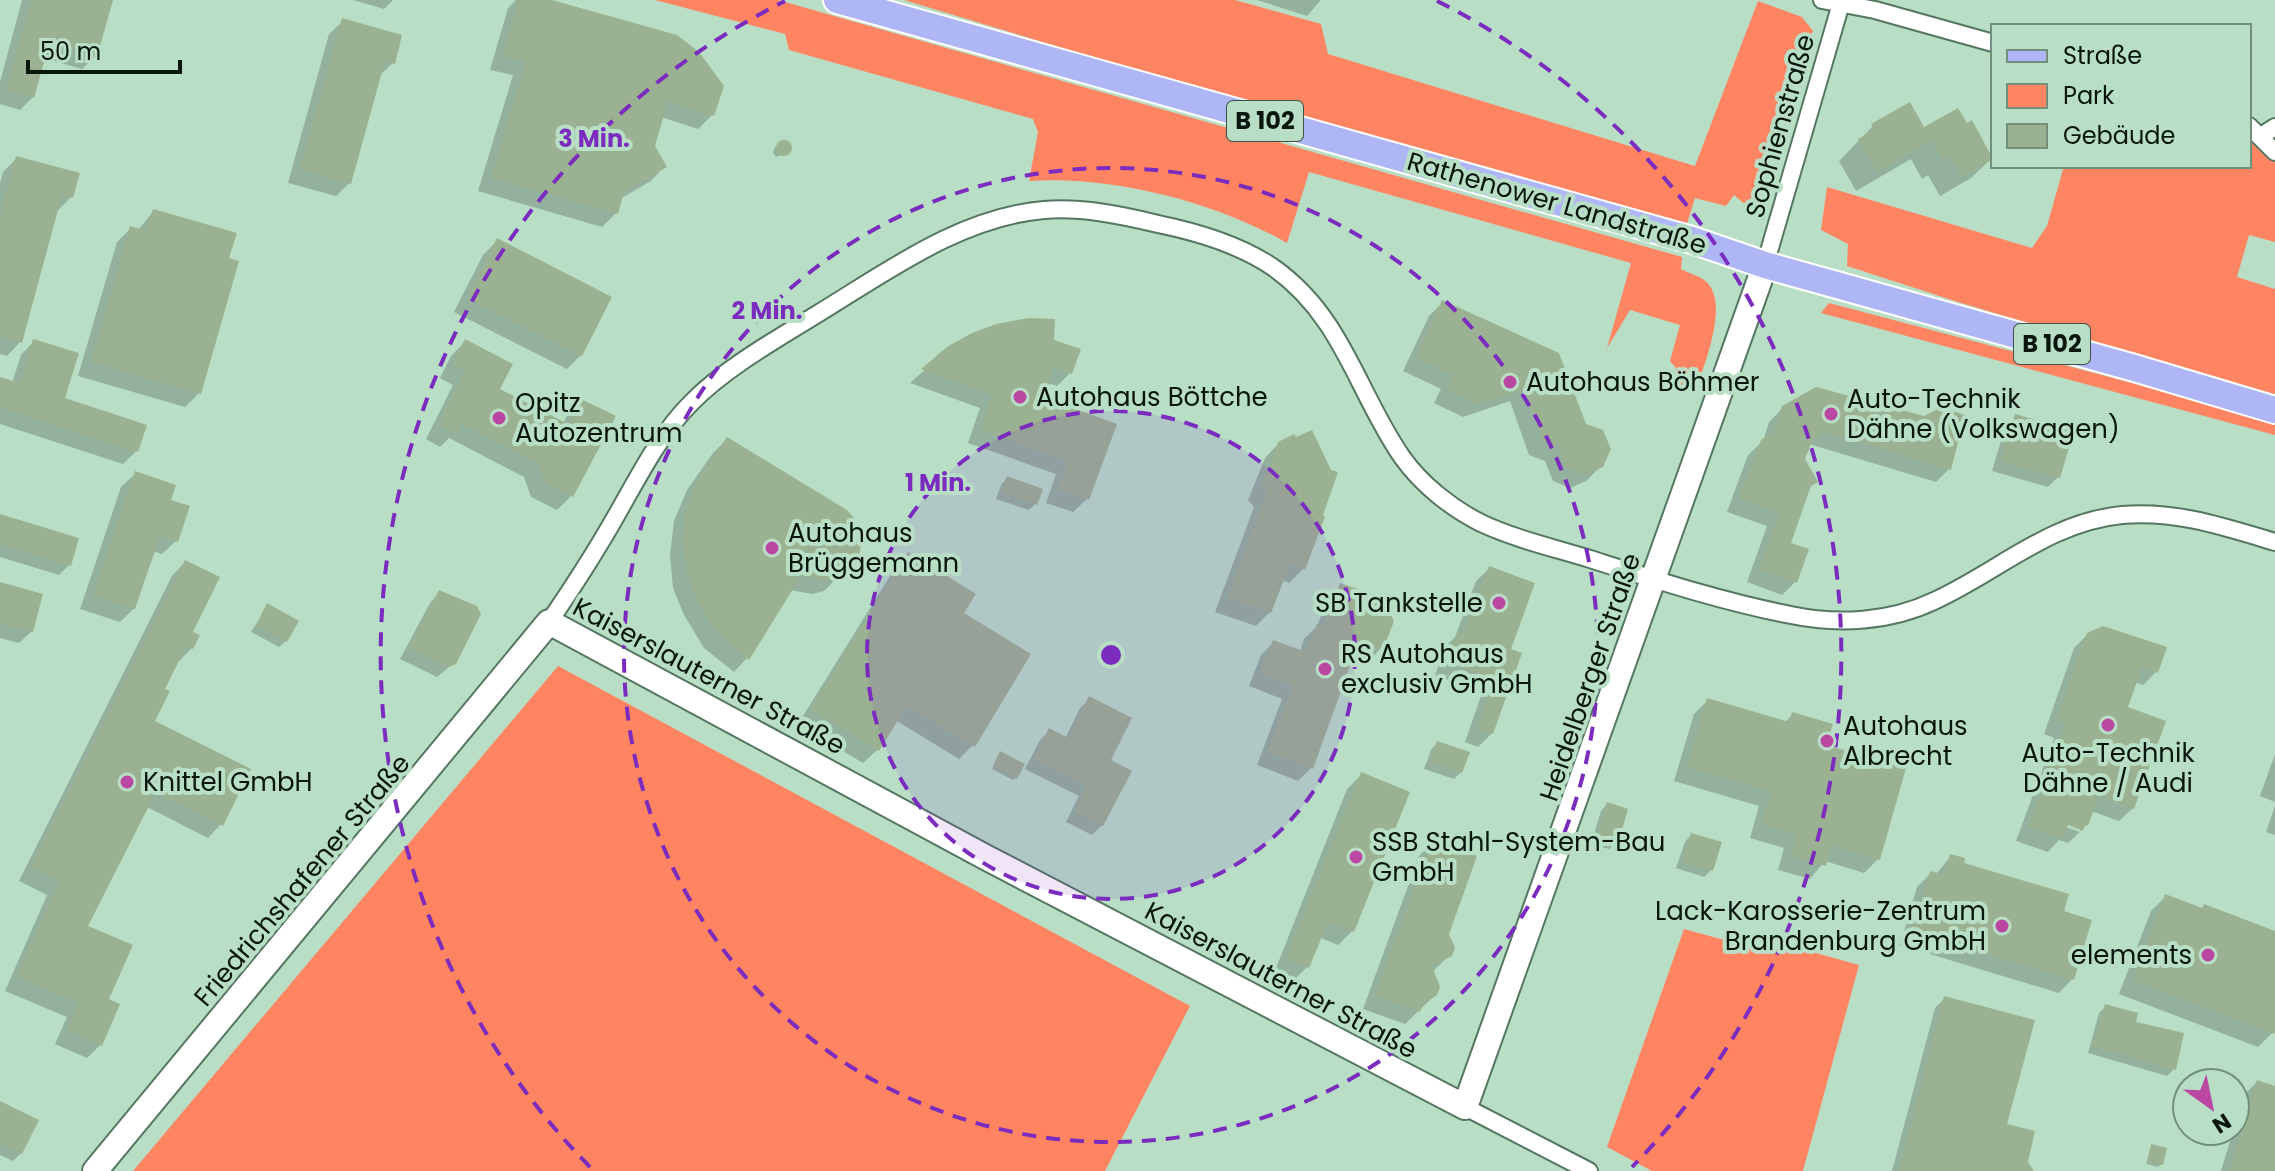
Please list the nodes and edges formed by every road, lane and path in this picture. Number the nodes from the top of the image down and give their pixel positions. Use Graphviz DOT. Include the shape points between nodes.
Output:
graph roads {
  1 [pos="837,0"];
  2 [pos="1822,0"];
  3 [pos="1841,2"];
  4 [pos="1991,42"];
  5 [pos="2262,130"];
  6 [pos="2275,152"];
  7 [pos="1765,265"];
  8 [pos="2275,410"];
  9 [pos="2275,542"];
  10 [pos="1654,579"];
  11 [pos="549,622"];
  12 [pos="1465,1107"];
  13 [pos="95,1171"];
  14 [pos="1589,1171"];
  1 -- 7 [label="main road, Rathenower Landstraße / B 102"];
  2 -- 3 [label="street"];
  3 -- 4 [label="street"];
  3 -- 7 [label="street, Sophienstraße"];
  5 -- 6 [label="street"];
  7 -- 8 [label="main road, Rathenower Landstraße / B 102"];
  7 -- 10 [label="street, Heidelberger Straße"];
  9 -- 10 [label="street, Kaiserslauterner Straße" via="2167,514 2118,515 2059,530 1929,604 1853,621 1793,616"];
  10 -- 11 [label="street, Kaiserslauterner Straße" via="1479,522 1420,479 1400,454 1319,311 1272,267 1245,251 1181,229 1110,214 1047,210 991,220 930,247 740,363 691,403 654,451"];
  10 -- 12 [label="street, Heidelberger Straße"];
  11 -- 12 [label="street, Kaiserslauterner Straße"];
  11 -- 13 [label="street, Friedrichshafener Straße"];
  12 -- 14 [label="street"];
}
